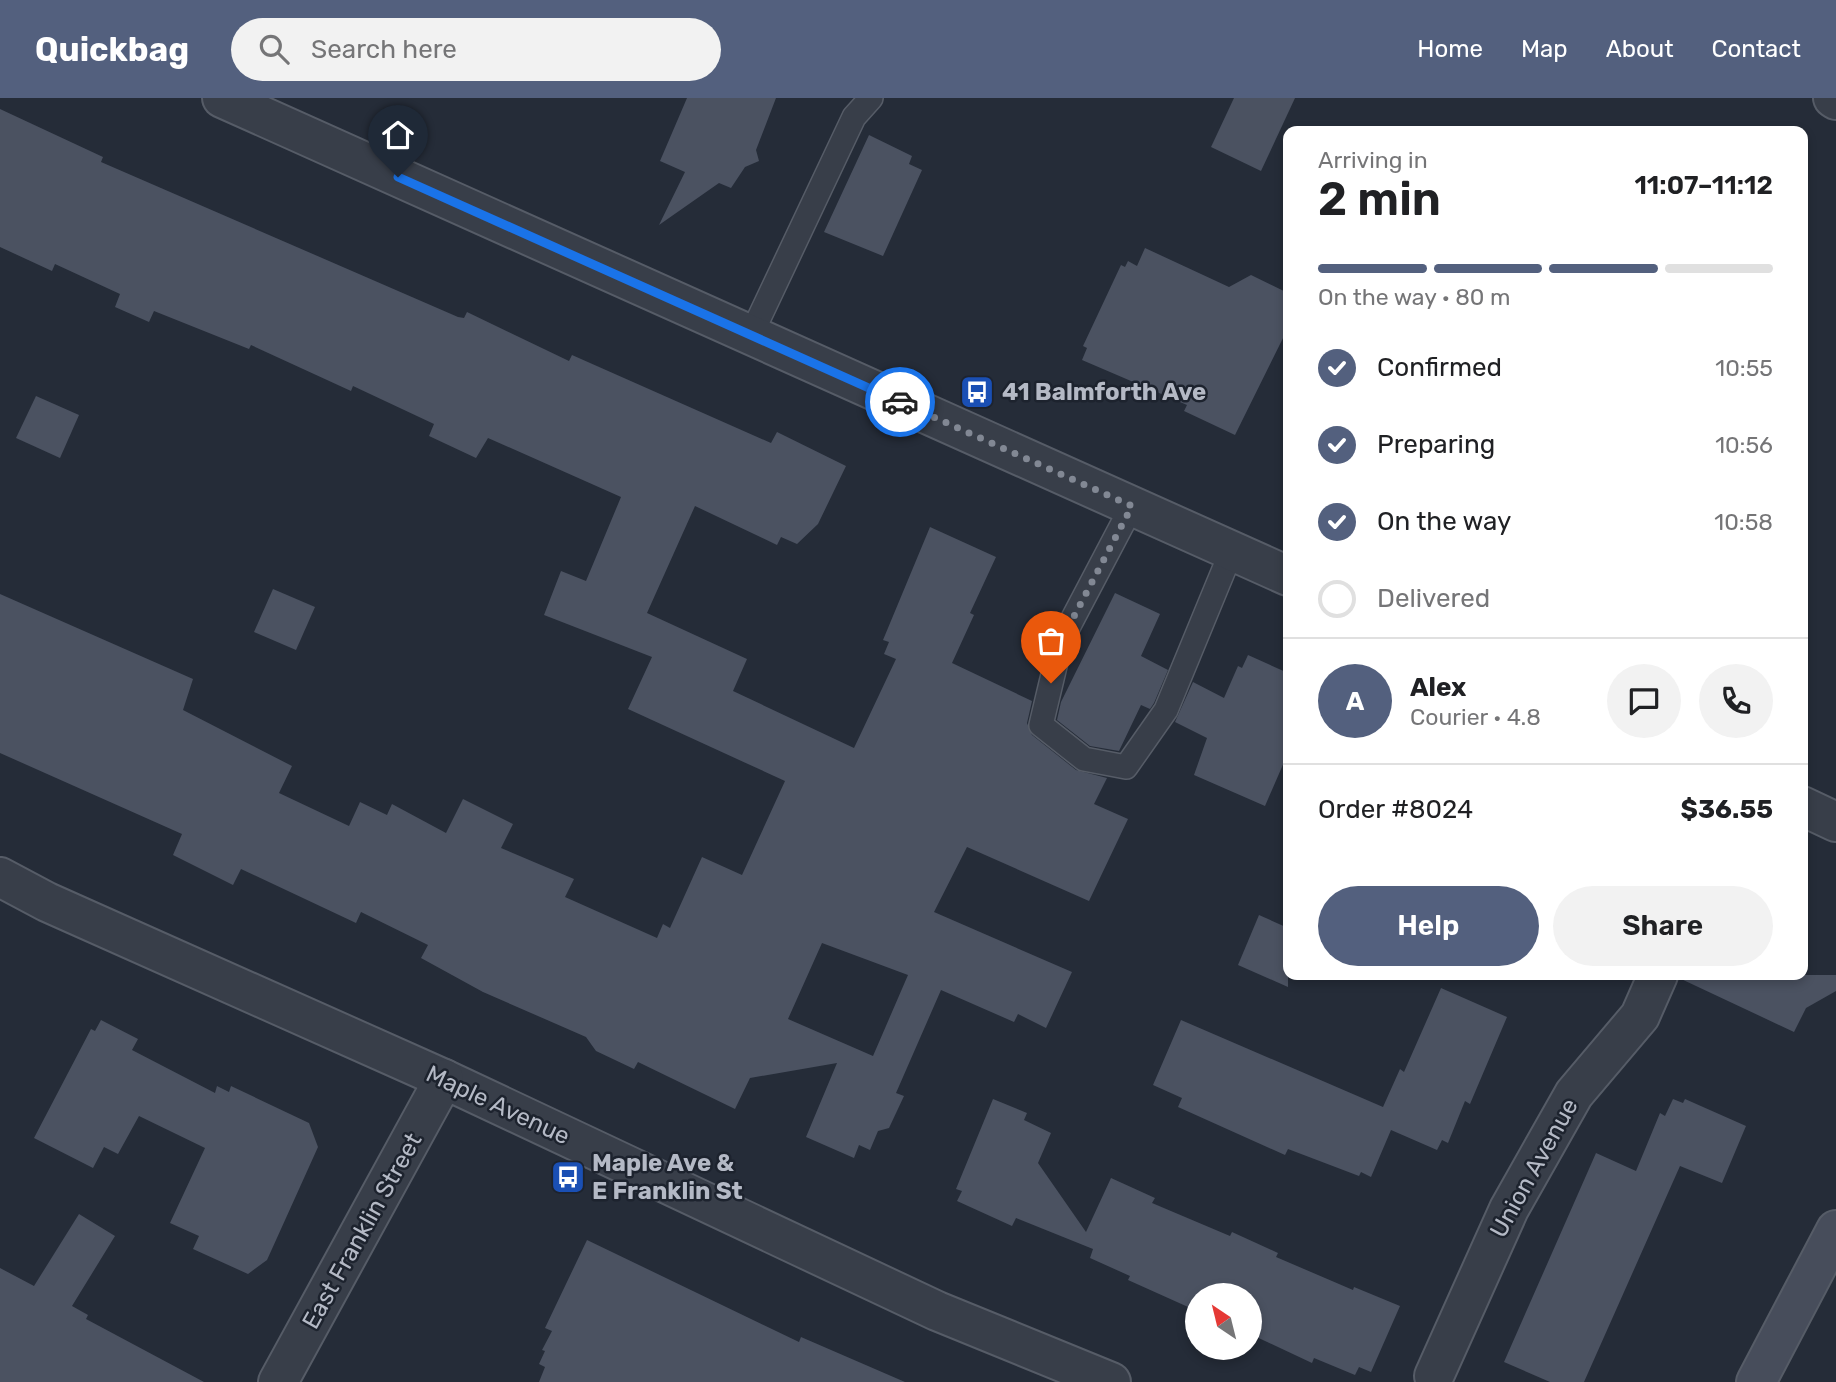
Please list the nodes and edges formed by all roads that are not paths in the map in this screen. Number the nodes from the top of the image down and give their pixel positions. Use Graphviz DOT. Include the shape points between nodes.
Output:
graph roads {
  1 [pos="222,98"];
  2 [pos="871,98"];
  3 [pos="751,335"];
  4 [pos="1132,506"];
  5 [pos="1231,550"];
  6 [pos="1283,574"];
  7 [pos="1808,809"];
  8 [pos="1836,822"];
  9 [pos="0,877"];
  10 [pos="1656,980"];
  11 [pos="444,1079"];
  12 [pos="1836,1230"];
  13 [pos="1434,1376"];
  14 [pos="278,1382"];
  15 [pos="1111,1382"];
  16 [pos="1756,1382"];
  1 -- 3 [label="street"];
  2 -- 3 [label="lane" via="853,117"];
  3 -- 4 [label="street"];
  4 -- 5 [label="street"];
  4 -- 5 [label="lane" via="1061,641 1041,725 1084,759 1126,767 1166,710"];
  5 -- 6 [label="street"];
  7 -- 8 [label="street"];
  9 -- 11 [label="street, Maple Avenue" via="59,908"];
  10 -- 13 [label="street, Union Avenue" via="1640,1016 1574,1094 1509,1209"];
  11 -- 14 [label="street, East Franklin Street"];
  11 -- 15 [label="street, Maple Avenue" via="937,1311"];
  12 -- 16 [label="main road"];
}
